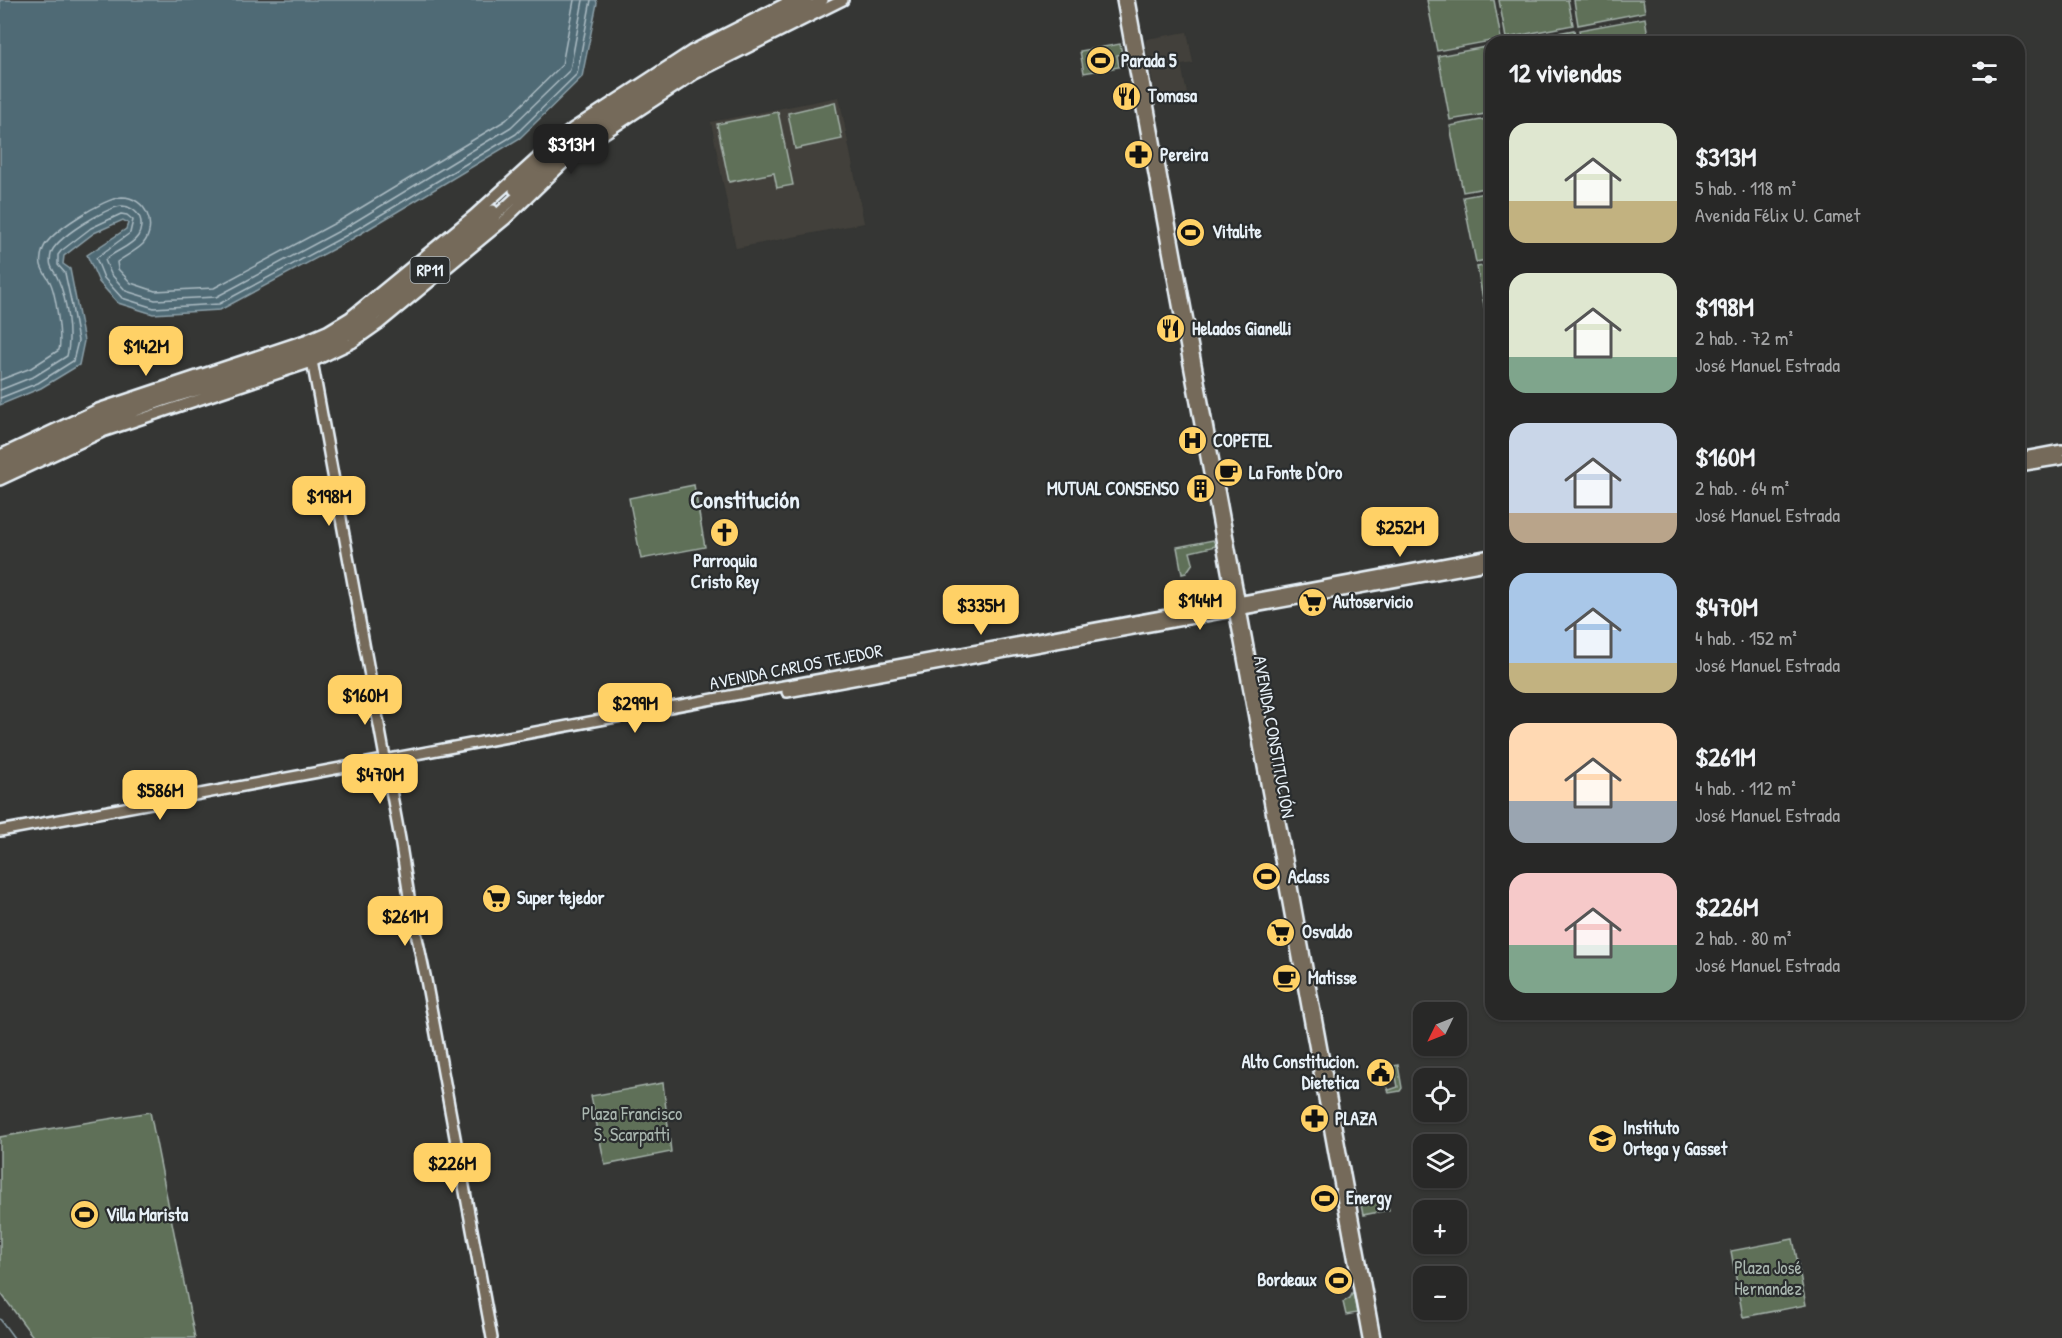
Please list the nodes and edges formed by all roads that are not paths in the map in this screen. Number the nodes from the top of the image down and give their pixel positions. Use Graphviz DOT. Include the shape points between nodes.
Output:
graph roads {
  1 [pos="792,0"];
  2 [pos="807,0"];
  3 [pos="823,0"];
  4 [pos="843,0"];
  5 [pos="1122,0"];
  6 [pos="1129,0"];
  7 [pos="310,350"];
  8 [pos="2062,450"];
  9 [pos="0,455"];
  10 [pos="2025,457"];
  11 [pos="2062,459"];
  12 [pos="0,464"];
  13 [pos="2025,465"];
  14 [pos="0,472"];
  15 [pos="0,480"];
  16 [pos="1485,556"];
  17 [pos="1485,565"];
  18 [pos="1237,606"];
  19 [pos="386,763"];
  20 [pos="0,831"];
  21 [pos="0,837"];
  22 [pos="492,1338"];
  23 [pos="1368,1338"];
  24 [pos="1375,1338"];
  1 -- 7 [label="main road" via="691,51 573,128 473,216 350,317 327,331"];
  2 -- 7 [label="main road, RP11" via="678,66 579,133 491,212 354,323"];
  3 -- 7 [label="main road, RP11" via="694,66 580,141 361,327 329,346"];
  4 -- 7 [label="main road" via="695,74 564,163 506,219 379,324 352,343"];
  5 -- 18 [label="main road, AVENIDA CONSTITUCIÓN"];
  6 -- 18 [label="main road, AVENIDA CONSTITUCIÓN"];
  7 -- 9 [label="main road" via="99,409"];
  7 -- 12 [label="main road, RP11" via="107,414"];
  7 -- 14 [label="main road, RP11" via="109,421"];
  7 -- 15 [label="main road" via="105,431"];
  7 -- 19 [label="main road"];
  8 -- 10 [label="main road"];
  11 -- 13 [label="main road"];
  16 -- 18 [label="main road, AVENIDA CARLOS TEJEDOR"];
  17 -- 18 [label="main road, AVENIDA CARLOS TEJEDOR"];
  18 -- 19 [label="main road, AVENIDA CARLOS TEJEDOR"];
  18 -- 23 [label="main road, AVENIDA CONSTITUCIÓN"];
  18 -- 24 [label="main road, AVENIDA CONSTITUCIÓN"];
  19 -- 20 [label="main road, AVENIDA CARLOS TEJEDOR"];
  19 -- 21 [label="main road, AVENIDA CARLOS TEJEDOR"];
  19 -- 22 [label="main road"];
}
